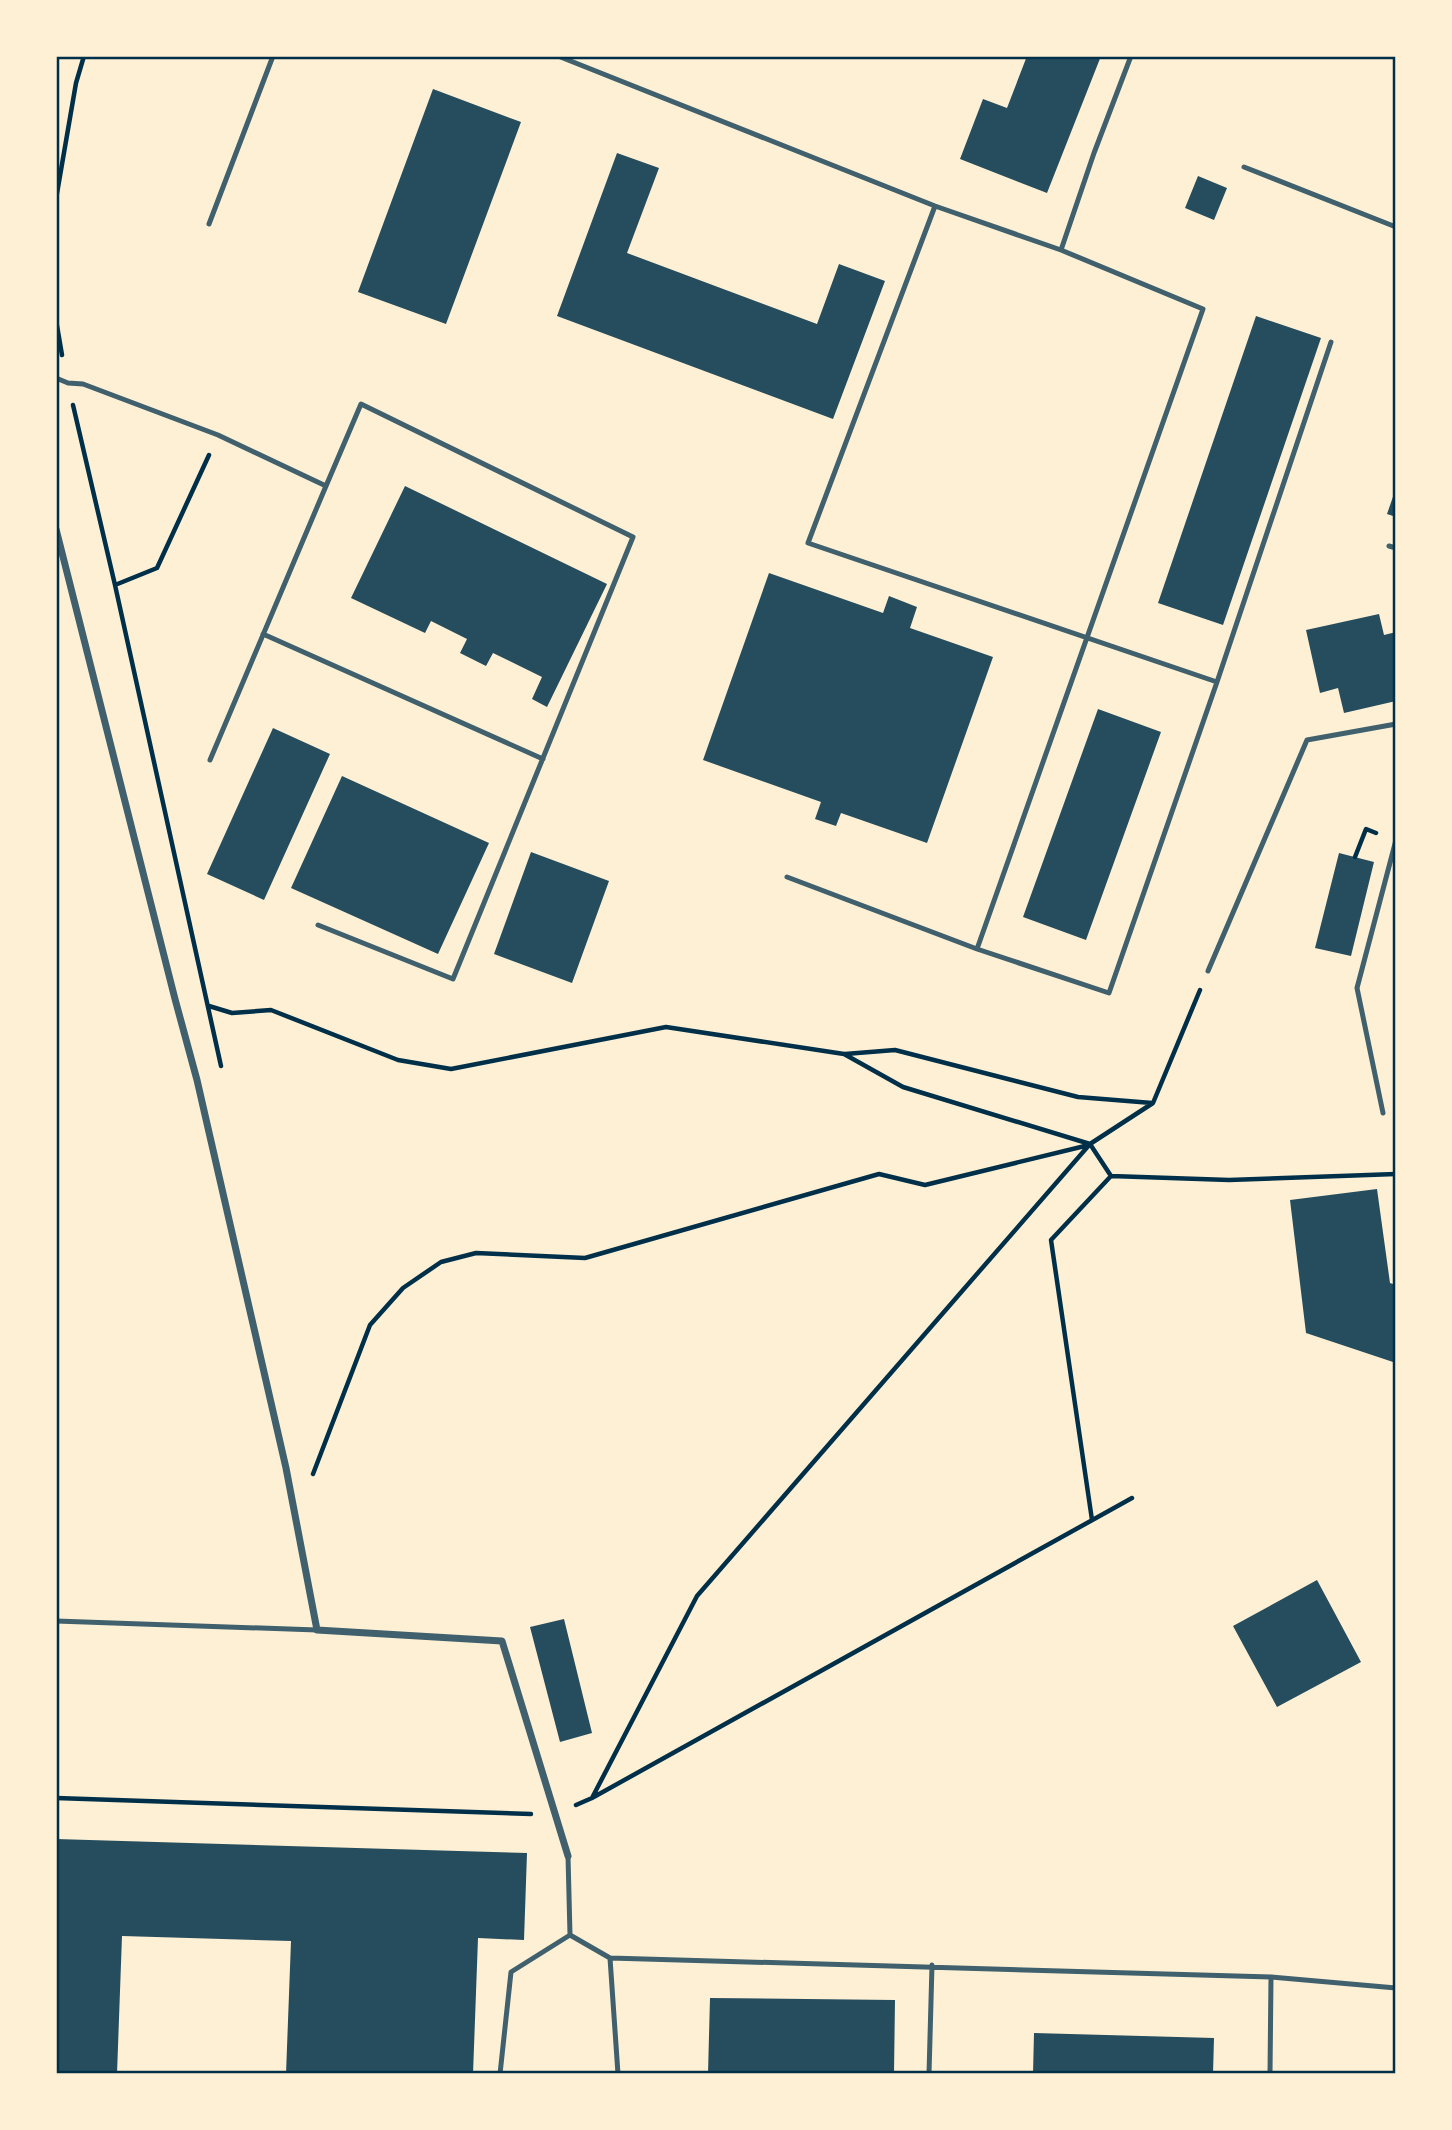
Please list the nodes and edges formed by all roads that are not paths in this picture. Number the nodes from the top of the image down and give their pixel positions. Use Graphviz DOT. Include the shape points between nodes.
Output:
graph roads {
  1 [pos="273,56"];
  2 [pos="558,56"];
  3 [pos="1131,56"];
  4 [pos="1244,167"];
  5 [pos="935,206"];
  6 [pos="209,224"];
  7 [pos="1396,227"];
  8 [pos="1060,250"];
  9 [pos="1331,342"];
  10 [pos="56,378"];
  11 [pos="326,486"];
  12 [pos="56,529"];
  13 [pos="263,634"];
  14 [pos="1087,638"];
  15 [pos="1217,682"];
  16 [pos="1396,724"];
  17 [pos="543,759"];
  18 [pos="210,760"];
  19 [pos="1396,840"];
  20 [pos="787,877"];
  21 [pos="318,925"];
  22 [pos="977,949"];
  23 [pos="1208,971"];
  24 [pos="1384,1113"];
  25 [pos="56,1621"];
  26 [pos="317,1630"];
  27 [pos="568,1856"];
  28 [pos="570,1935"];
  29 [pos="610,1958"];
  30 [pos="932,1965"];
  31 [pos="1270,1977"];
  32 [pos="1396,1988"];
  33 [pos="500,2074"];
  34 [pos="618,2074"];
  35 [pos="929,2074"];
  36 [pos="1270,2074"];
  1 -- 6 [label="lane"];
  2 -- 5 [label="lane"];
  3 -- 8 [label="lane"];
  4 -- 7 [label="lane"];
  5 -- 8 [label="lane"];
  5 -- 14 [label="lane" via="808,543"];
  8 -- 14 [label="lane" via="1203,309"];
  9 -- 15 [label="lane"];
  10 -- 11 [label="lane" via="218,435"];
  11 -- 13 [label="lane"];
  11 -- 17 [label="lane" via="361,404 634,537"];
  12 -- 26 [label="street" via="197,1080 286,1468"];
  13 -- 17 [label="lane"];
  13 -- 18 [label="lane"];
  14 -- 15 [label="lane"];
  14 -- 22 [label="lane"];
  15 -- 22 [label="lane" via="1109,993"];
  16 -- 23 [label="lane" via="1307,740"];
  17 -- 21 [label="lane" via="453,979"];
  19 -- 24 [label="lane" via="1357,988"];
  20 -- 22 [label="lane"];
  25 -- 26 [label="lane"];
  26 -- 27 [label="street" via="502,1641"];
  27 -- 28 [label="lane"];
  28 -- 29 [label="lane"];
  28 -- 33 [label="lane" via="511,1972"];
  29 -- 30 [label="lane"];
  29 -- 34 [label="lane"];
  30 -- 31 [label="lane"];
  30 -- 35 [label="lane"];
  31 -- 32 [label="lane"];
  31 -- 36 [label="lane"];
}
